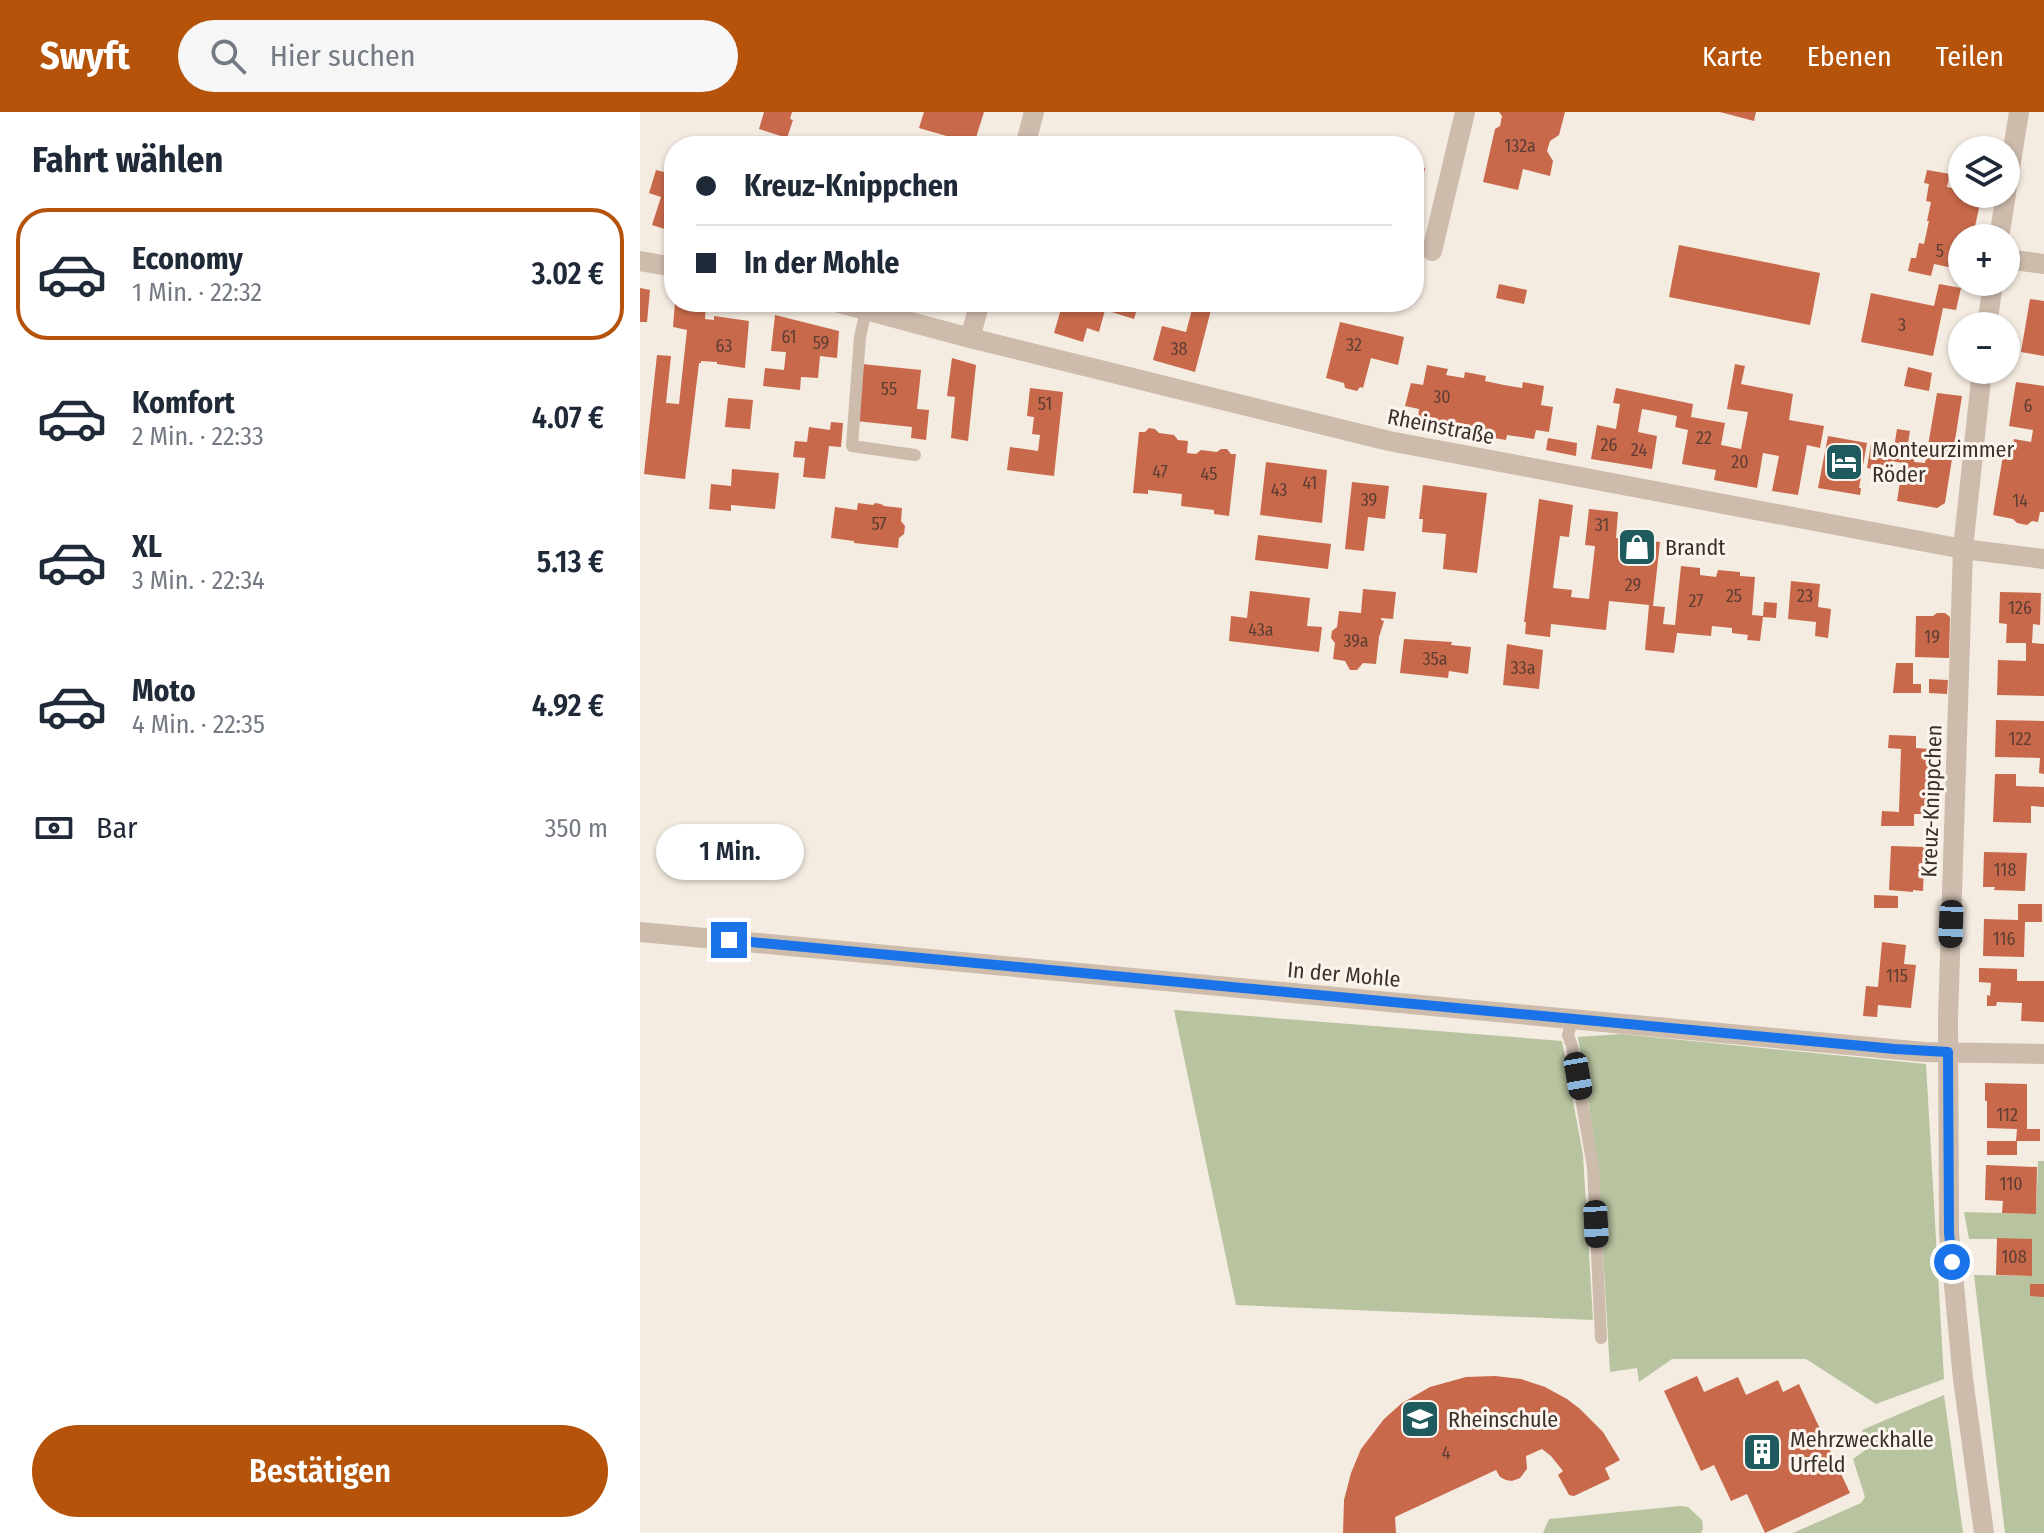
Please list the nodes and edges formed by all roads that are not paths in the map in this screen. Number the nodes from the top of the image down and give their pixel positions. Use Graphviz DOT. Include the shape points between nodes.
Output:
graph roads {
  1 [pos="1034,112"];
  2 [pos="1465,112"];
  3 [pos="2019,112"];
  4 [pos="1028,136"];
  5 [pos="2015,136"];
  6 [pos="1432,251"];
  7 [pos="640,261"];
  8 [pos="2020,261"];
  9 [pos="2044,264"];
  10 [pos="664,265"];
  11 [pos="866,312"];
  12 [pos="873,312"];
  13 [pos="977,312"];
  14 [pos="970,338"];
  15 [pos="1981,384"];
  16 [pos="915,455"];
  17 [pos="1963,549"];
  18 [pos="2044,559"];
  19 [pos="640,932"];
  20 [pos="1572,1020"];
  21 [pos="1948,1052"];
  22 [pos="2044,1054"];
  23 [pos="1601,1338"];
  24 [pos="1984,1533"];
  1 -- 4 [label="street"];
  2 -- 6 [label="street"];
  3 -- 5 [label="street"];
  7 -- 10 [label="street"];
  8 -- 9 [label="street"];
  11 -- 16 [label="lane" via="852,446"];
  12 -- 14 [label="street, Rheinstraße"];
  13 -- 14 [label="street"];
  14 -- 17 [label="street, Rheinstraße" via="1389,441"];
  15 -- 17 [label="street, Kreuz-Knippchen"];
  17 -- 18 [label="street, Rheinstraße"];
  17 -- 21 [label="street, Kreuz-Knippchen"];
  19 -- 20 [label="street, In der Mohle"];
  20 -- 21 [label="street, In der Mohle"];
  20 -- 23 [label="lane" via="1568,1035 1593,1167"];
  21 -- 22 [label="street, In der Mohle"];
  21 -- 24 [label="street, Kreuz-Knippchen" via="1949,1233"];
}
